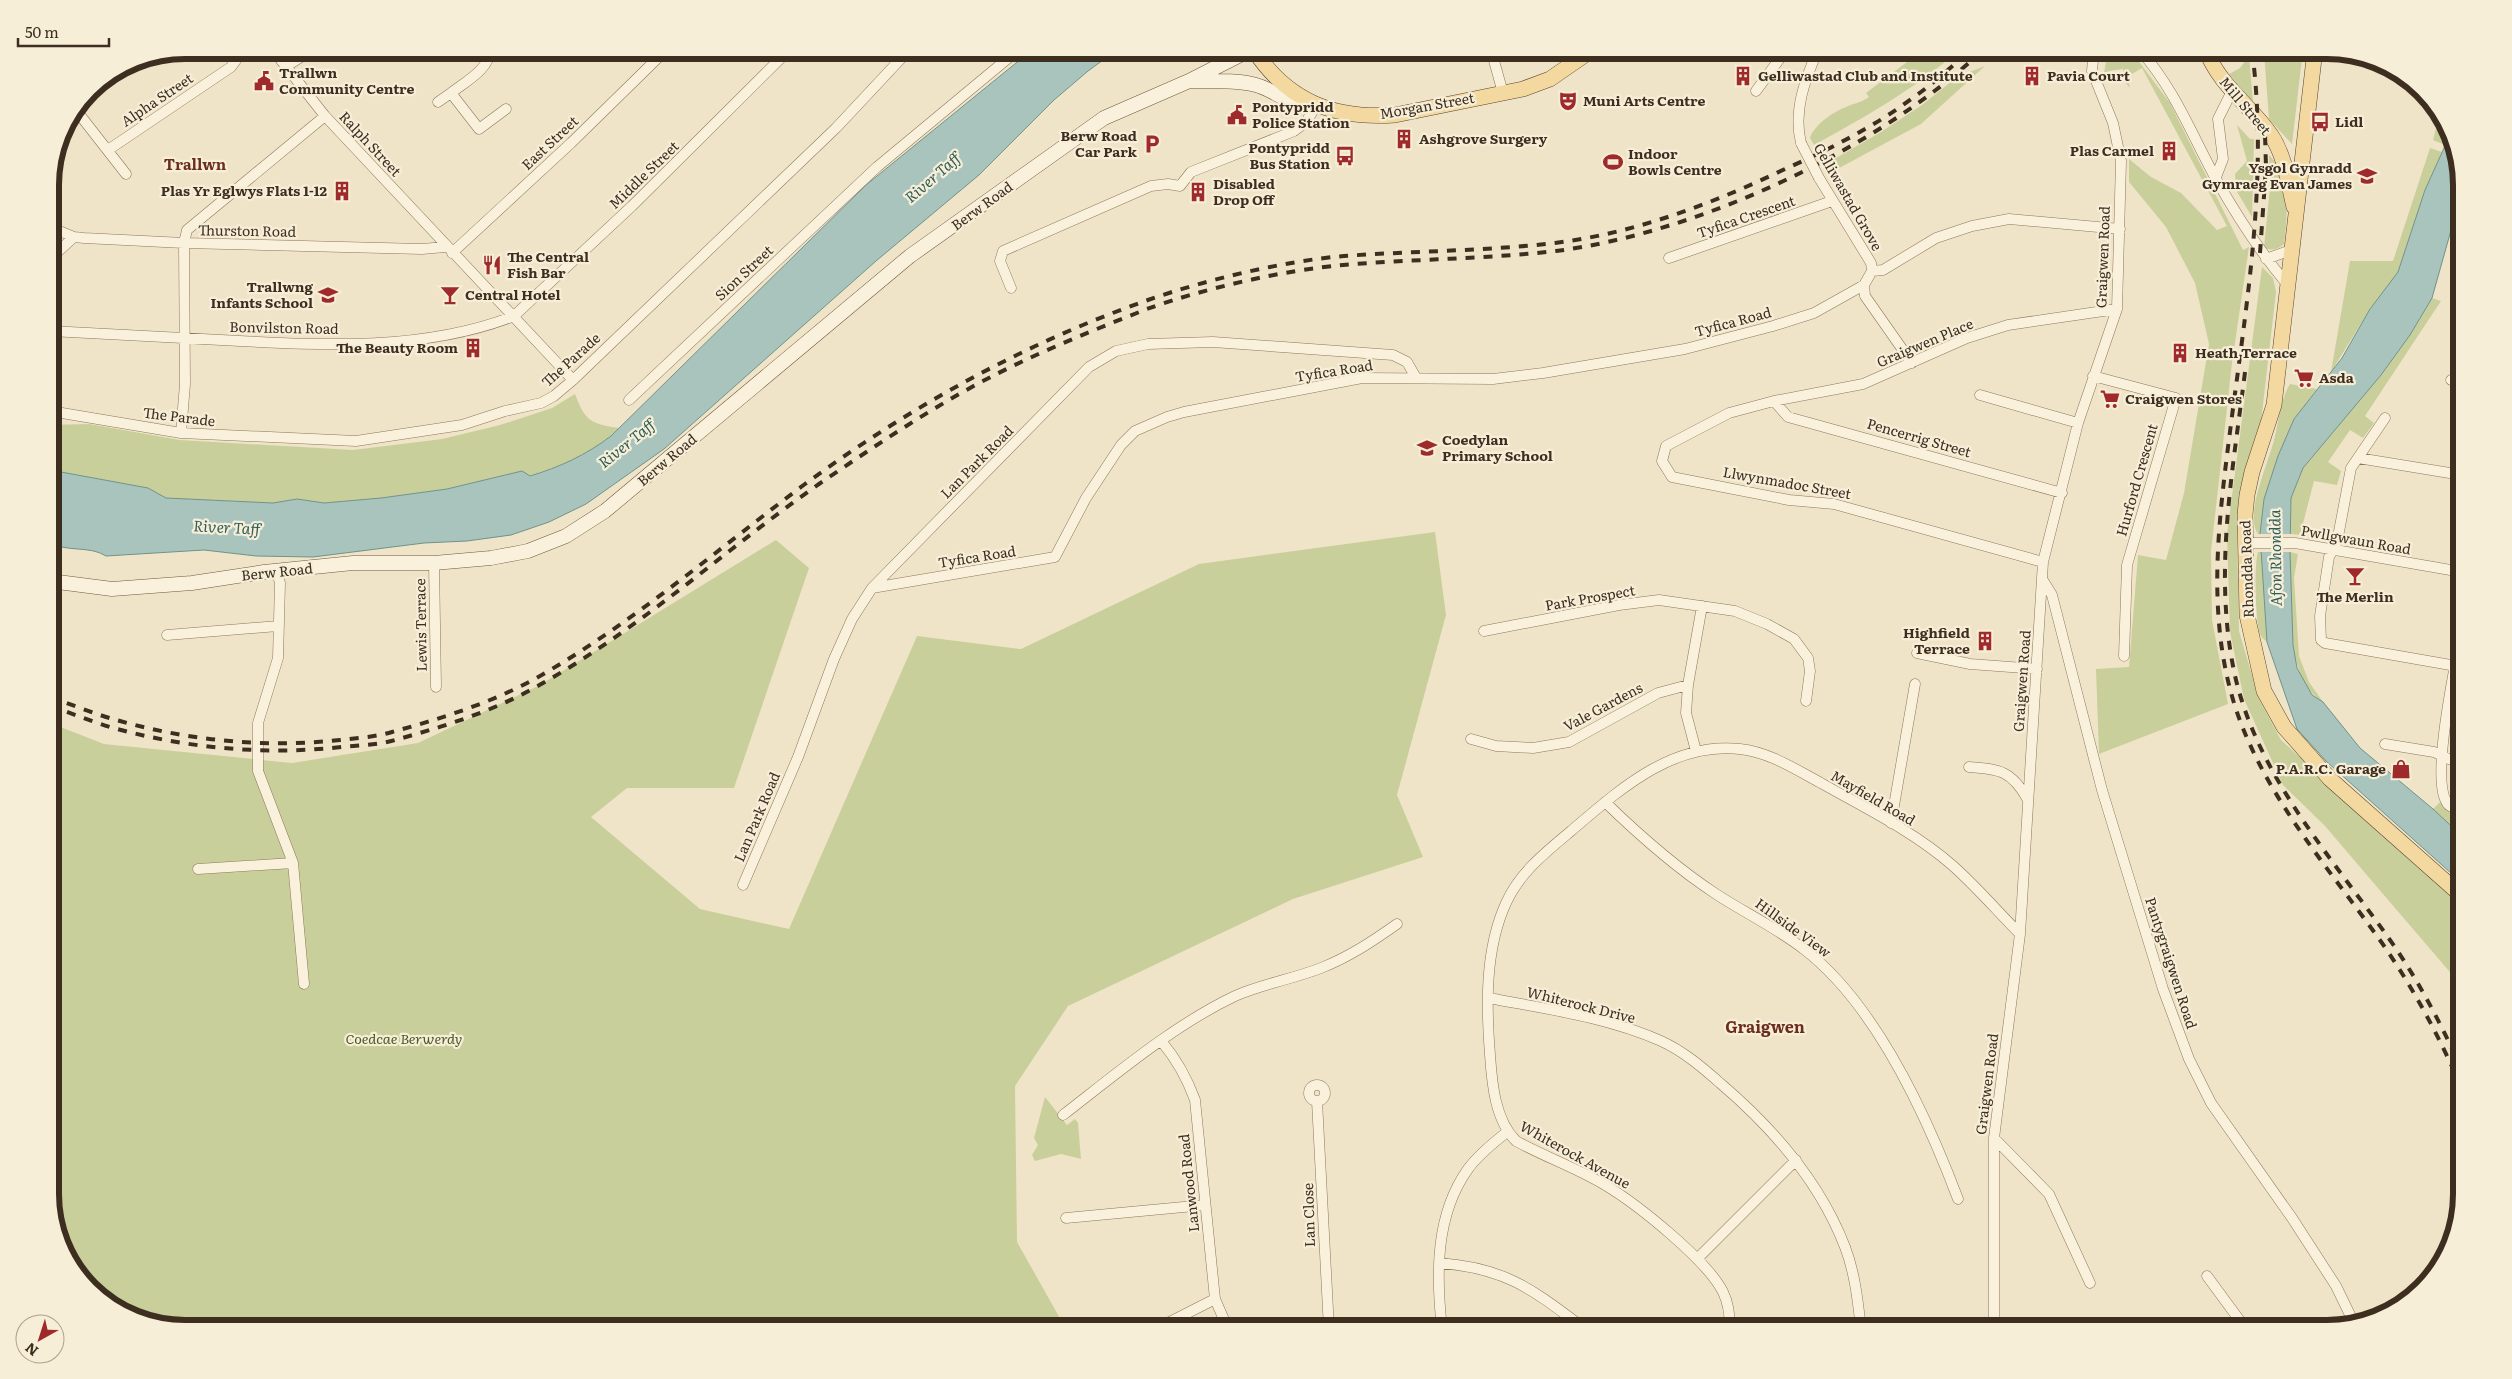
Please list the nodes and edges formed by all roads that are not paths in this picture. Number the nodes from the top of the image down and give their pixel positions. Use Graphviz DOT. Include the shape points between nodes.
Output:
graph roads {
  1 [pos="236,59"];
  2 [pos="279,59"];
  3 [pos="298,59"];
  4 [pos="488,59"];
  5 [pos="657,59"];
  6 [pos="780,59"];
  7 [pos="901,59"];
  8 [pos="1007,59"];
  9 [pos="1232,59"];
  10 [pos="1261,59"];
  11 [pos="1493,59"];
  12 [pos="1579,59"];
  13 [pos="1779,59"];
  14 [pos="1815,59"];
  15 [pos="2094,59"];
  16 [pos="2147,59"];
  17 [pos="2209,59"];
  18 [pos="2314,59"];
  19 [pos="285,67"];
  20 [pos="1189,81"];
  21 [pos="1756,91"];
  22 [pos="2232,91"];
  23 [pos="451,93"];
  24 [pos="1502,93"];
  25 [pos="438,102"];
  26 [pos="1316,106"];
  27 [pos="506,109"];
  28 [pos="80,115"];
  29 [pos="325,116"];
  30 [pos="108,150"];
  31 [pos="126,174"];
  32 [pos="2216,177"];
  33 [pos="1832,201"];
  34 [pos="2296,221"];
  35 [pos="2120,229"];
  36 [pos="59,231"];
  37 [pos="74,237"];
  38 [pos="184,243"];
  39 [pos="449,250"];
  40 [pos="2291,250"];
  41 [pos="59,251"];
  42 [pos="1669,258"];
  43 [pos="2266,259"];
  44 [pos="1872,271"];
  45 [pos="2287,284"];
  46 [pos="1864,285"];
  47 [pos="1012,288"];
  48 [pos="2116,309"];
  49 [pos="514,316"];
  50 [pos="59,331"];
  51 [pos="183,338"];
  52 [pos="1912,363"];
  53 [pos="1415,376"];
  54 [pos="2093,376"];
  55 [pos="572,380"];
  56 [pos="1980,395"];
  57 [pos="629,400"];
  58 [pos="1774,401"];
  59 [pos="59,413"];
  60 [pos="2385,418"];
  61 [pos="2078,423"];
  62 [pos="181,433"];
  63 [pos="2358,458"];
  64 [pos="2453,474"];
  65 [pos="2062,493"];
  66 [pos="2252,543"];
  67 [pos="2333,550"];
  68 [pos="2043,562"];
  69 [pos="434,563"];
  70 [pos="2453,570"];
  71 [pos="277,572"];
  72 [pos="2042,579"];
  73 [pos="59,582"];
  74 [pos="872,588"];
  75 [pos="1702,606"];
  76 [pos="278,626"];
  77 [pos="1484,631"];
  78 [pos="167,635"];
  79 [pos="1917,653"];
  80 [pos="2124,656"];
  81 [pos="2453,665"];
  82 [pos="2037,669"];
  83 [pos="1915,684"];
  84 [pos="1688,685"];
  85 [pos="436,687"];
  86 [pos="2453,696"];
  87 [pos="1806,701"];
  88 [pos="1471,739"];
  89 [pos="2385,744"];
  90 [pos="1696,751"];
  91 [pos="1683,755"];
  92 [pos="2441,756"];
  93 [pos="2453,759"];
  94 [pos="1969,767"];
  95 [pos="2028,801"];
  96 [pos="1605,802"];
  97 [pos="2453,808"];
  98 [pos="1892,823"];
  99 [pos="292,863"];
  100 [pos="198,869"];
  101 [pos="744,885"];
  102 [pos="2453,888"];
  103 [pos="1397,924"];
  104 [pos="2020,934"];
  105 [pos="304,984"];
  106 [pos="1489,998"];
  107 [pos="1162,1042"];
  108 [pos="1317,1101"];
  109 [pos="1063,1115"];
  110 [pos="1507,1132"];
  111 [pos="1994,1138"];
  112 [pos="1796,1160"];
  113 [pos="1958,1199"];
  114 [pos="1205,1205"];
  115 [pos="1066,1218"];
  116 [pos="1697,1259"];
  117 [pos="1439,1263"];
  118 [pos="2207,1276"];
  119 [pos="2090,1284"];
  120 [pos="1215,1299"];
  121 [pos="2351,1318"];
  122 [pos="1174,1320"];
  123 [pos="1224,1320"];
  124 [pos="1329,1320"];
  125 [pos="1442,1320"];
  126 [pos="1572,1320"];
  127 [pos="1729,1320"];
  128 [pos="1860,1320"];
  129 [pos="1994,1320"];
  130 [pos="2239,1320"];
  1 -- 30 [label="street, Alpha Street" via="231,67"];
  2 -- 19 [label="street, Ralph Street"];
  3 -- 19 [label="street"];
  4 -- 23 [label="street" via="481,70"];
  5 -- 39 [label="street, East Street" via="571,143"];
  6 -- 49 [label="street, Middle Street" via="632,206"];
  7 -- 55 [label="street, The Parade" via="836,128"];
  8 -- 57 [label="street, Sion Street" via="877,167"];
  9 -- 20 [label="main road, Berw Road"];
  10 -- 26 [label="main road, Morgan Street" via="1282,86"];
  11 -- 24 [label="street"];
  12 -- 24 [label="main road, Morgan Street" via="1550,79"];
  13 -- 21 [label="street"];
  14 -- 33 [label="street, Gelliwastad Grove, bridge" via="1797,118 1801,143"];
  15 -- 35 [label="street, Graigwen Road" via="2092,71 2113,123 2121,161"];
  16 -- 32 [label="street" via="2175,96"];
  17 -- 22 [label="main road, Mill Street"];
  18 -- 34 [label="main road, Rhondda Road"];
  19 -- 29 [label="street, Ralph Street"];
  20 -- 26 [label="main road, Berw Road" via="1254,84 1296,105"];
  20 -- 69 [label="main road, Berw Road" via="1104,118 910,256 605,511 566,536 528,551"];
  22 -- 32 [label="street" via="2218,119 2223,158"];
  22 -- 34 [label="main road, Mill Street" via="2254,113 2280,150"];
  23 -- 25 [label="street"];
  23 -- 27 [label="street" via="479,129"];
  24 -- 26 [label="main road, Morgan Street" via="1394,115 1376,116"];
  26 -- 47 [label="street" via="1306,122 1294,131 1191,172 1180,186 1151,186 1003,251 1000,261"];
  28 -- 30 [label="street"];
  29 -- 38 [label="street" via="187,230"];
  29 -- 39 [label="street, Ralph Street"];
  30 -- 31 [label="street"];
  32 -- 43 [label="street"];
  33 -- 42 [label="street, Tyfica Crescent"];
  33 -- 44 [label="street, Gelliwastad Grove" via="1871,263"];
  34 -- 40 [label="main road, Rhondda Road"];
  35 -- 44 [label="street" via="2009,219 1972,226 1936,238 1883,270"];
  35 -- 48 [label="street, Graigwen Road"];
  36 -- 37 [label="street, Thurston Road"];
  37 -- 38 [label="street, Thurston Road"];
  37 -- 41 [label="street"];
  38 -- 39 [label="street, Thurston Road"];
  38 -- 51 [label="street"];
  39 -- 49 [label="street, Ralph Street"];
  40 -- 43 [label="street"];
  40 -- 45 [label="main road, Rhondda Road"];
  43 -- 45 [label="street"];
  44 -- 46 [label="street"];
  45 -- 66 [label="main road, Rhondda Road" via="2274,405 2247,495"];
  46 -- 52 [label="street" via="1865,296"];
  46 -- 53 [label="street, Tyfica Road" via="1814,313 1684,349 1493,379"];
  48 -- 52 [label="street, Graigwen Place" via="2008,326 1967,338"];
  48 -- 54 [label="street, Graigwen Road"];
  49 -- 51 [label="street, Bonvilston Road" via="453,333 390,342 292,344"];
  49 -- 55 [label="street, Ralph Street"];
  50 -- 51 [label="street, Bonvilston Road"];
  51 -- 62 [label="street" via="185,384"];
  52 -- 58 [label="street, Graigwen Place" via="1863,384"];
  53 -- 74 [label="street, Tyfica Road" via="1362,378 1167,417 1135,431 1121,445 1086,498 1054,558"];
  53 -- 74 [label="street, Lan Park Road" via="1407,362 1393,356 1213,342 1148,344 1116,351 1089,367"];
  54 -- 61 [label="street, Graigwen Road"];
  54 -- 80 [label="street, Hurford Crescent" via="2176,398 2127,565"];
  55 -- 62 [label="street, The Parade" via="541,403 462,425 379,439 356,441"];
  56 -- 61 [label="street"];
  58 -- 65 [label="street, Pencerrig Street" via="1788,416"];
  58 -- 68 [label="street, Llwynmadoc Street" via="1729,413 1666,446 1662,461 1672,477 1789,500 1834,504"];
  59 -- 62 [label="street, The Parade"];
  60 -- 63 [label="street"];
  61 -- 65 [label="street, Graigwen Road"];
  63 -- 64 [label="street"];
  63 -- 67 [label="street" via="2352,468"];
  65 -- 68 [label="street, Graigwen Road"];
  66 -- 67 [label="street, Pwllgwaun Road" via="2295,543"];
  66 -- 102 [label="main road, Rhondda Road" via="2247,615 2252,645 2264,691 2284,727 2330,778"];
  67 -- 70 [label="street, Pwllgwaun Road"];
  67 -- 81 [label="street" via="2329,557 2320,616 2321,640 2325,644"];
  68 -- 72 [label="street, Graigwen Road"];
  69 -- 71 [label="main road, Berw Road" via="353,563"];
  69 -- 85 [label="street, Lewis Terrace"];
  71 -- 73 [label="main road, Berw Road" via="112,589"];
  71 -- 76 [label="street" via="280,583"];
  72 -- 82 [label="street, Graigwen Road"];
  72 -- 121 [label="street, Pantygraigwen Road" via="2052,595 2104,800 2163,989 2189,1059 2212,1103 2302,1233 2336,1286"];
  74 -- 101 [label="street, Lan Park Road" via="852,619 834,659 798,757"];
  75 -- 77 [label="street, Park Prospect" via="1659,600"];
  75 -- 84 [label="street"];
  75 -- 87 [label="street, Park Prospect" via="1734,611 1794,639 1808,658 1810,671"];
  76 -- 78 [label="street"];
  76 -- 99 [label="street" via="278,658 258,723 258,771"];
  79 -- 82 [label="street" via="1970,664"];
  82 -- 95 [label="street, Graigwen Road"];
  83 -- 98 [label="street"];
  84 -- 88 [label="street, Vale Gardens" via="1658,693 1569,742 1534,748 1496,746"];
  84 -- 90 [label="street" via="1686,712"];
  86 -- 92 [label="street"];
  89 -- 92 [label="street"];
  90 -- 91 [label="street, Mayfield Road"];
  90 -- 98 [label="street, Mayfield Road" via="1739,748 1759,752"];
  91 -- 96 [label="street, Whiterock Avenue" via="1627,784"];
  92 -- 93 [label="street"];
  92 -- 97 [label="street" via="2440,785 2445,801"];
  94 -- 95 [label="street" via="2004,772 2017,783"];
  95 -- 104 [label="street, Graigwen Road"];
  96 -- 106 [label="street, Whiterock Avenue" via="1533,864 1506,902 1493,943"];
  96 -- 113 [label="street, Hillside View" via="1665,858 1806,951 1851,994 1908,1088 1945,1164"];
  98 -- 104 [label="street, Mayfield Road" via="1951,864"];
  99 -- 100 [label="street"];
  99 -- 105 [label="street"];
  103 -- 107 [label="street" via="1358,950 1322,967 1221,1003"];
  104 -- 111 [label="street, Graigwen Road"];
  106 -- 110 [label="street, Whiterock Avenue" via="1490,1060 1500,1118"];
  106 -- 112 [label="street, Whiterock Drive" via="1603,1021 1662,1042 1689,1057 1741,1101"];
  107 -- 109 [label="street"];
  107 -- 114 [label="street, Lanwood Road" via="1176,1058 1195,1100"];
  108 -- 124 [label="street, Lan Close"];
  110 -- 116 [label="street, Whiterock Avenue" via="1532,1150 1605,1185"];
  110 -- 117 [label="street" via="1469,1168 1456,1188 1447,1210"];
  111 -- 119 [label="street" via="2049,1194"];
  111 -- 129 [label="street, Graigwen Road"];
  112 -- 116 [label="street"];
  112 -- 128 [label="street, Whiterock Drive" via="1845,1248"];
  114 -- 115 [label="street"];
  114 -- 120 [label="street, Lanwood Road"];
  116 -- 127 [label="street, Whiterock Avenue" via="1724,1293"];
  117 -- 125 [label="street"];
  117 -- 126 [label="street" via="1472,1265 1520,1283"];
  118 -- 130 [label="street"];
  120 -- 122 [label="street"];
  120 -- 123 [label="street, Lanwood Road"];
}
